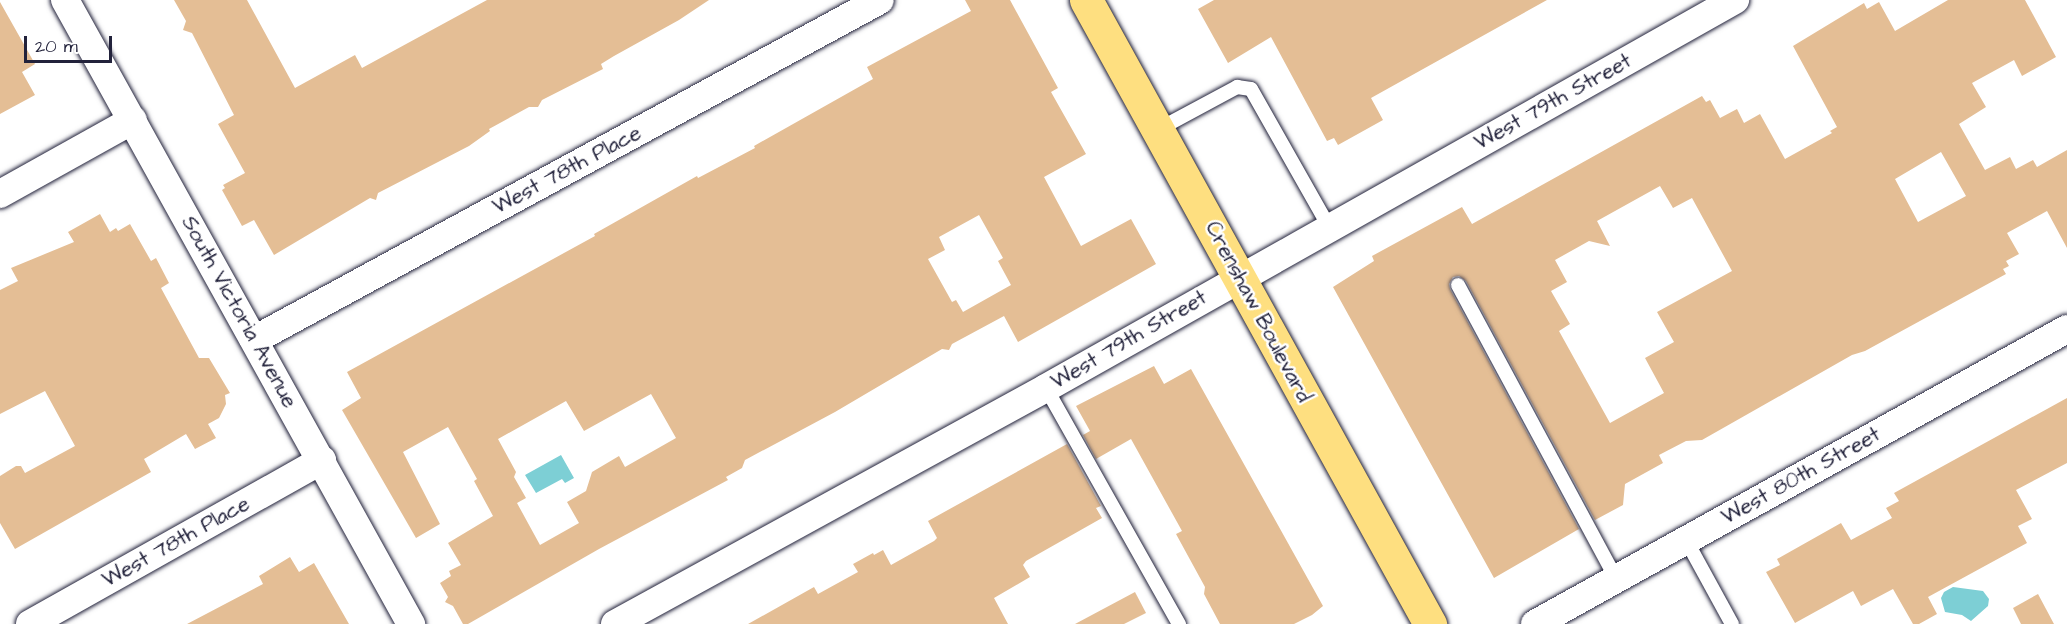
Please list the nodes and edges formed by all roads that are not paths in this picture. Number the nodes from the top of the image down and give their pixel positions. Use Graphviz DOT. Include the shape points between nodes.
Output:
graph roads {
  1 [pos="65,0"];
  2 [pos="880,0"];
  3 [pos="1086,0"];
  4 [pos="1736,0"];
  5 [pos="133,120"];
  6 [pos="1159,129"];
  7 [pos="0,194"];
  8 [pos="1329,227"];
  9 [pos="1240,278"];
  10 [pos="1458,285"];
  11 [pos="2067,328"];
  12 [pos="254,340"];
  13 [pos="1046,388"];
  14 [pos="322,460"];
  15 [pos="1686,540"];
  16 [pos="1616,579"];
  17 [pos="30,624"];
  18 [pos="411,624"];
  19 [pos="615,624"];
  20 [pos="1179,624"];
  21 [pos="1430,624"];
  22 [pos="1536,624"];
  23 [pos="1732,624"];
  1 -- 5 [label="street, South Victoria Avenue"];
  2 -- 12 [label="street, West 78th Place"];
  3 -- 6 [label="main road, Crenshaw Boulevard"];
  4 -- 8 [label="street, West 79th Street"];
  5 -- 7 [label="street"];
  5 -- 12 [label="street, South Victoria Avenue"];
  6 -- 8 [label="lane" via="1237,87 1251,89"];
  6 -- 9 [label="main road, Crenshaw Boulevard"];
  8 -- 9 [label="street, West 79th Street"];
  9 -- 13 [label="street, West 79th Street"];
  9 -- 21 [label="main road, Crenshaw Boulevard"];
  10 -- 16 [label="lane"];
  11 -- 15 [label="street, West 80th Street"];
  12 -- 14 [label="street, South Victoria Avenue"];
  13 -- 19 [label="street, West 79th Street"];
  13 -- 20 [label="lane"];
  14 -- 17 [label="street, West 78th Place"];
  14 -- 18 [label="street, South Victoria Avenue"];
  15 -- 16 [label="street, West 80th Street"];
  15 -- 23 [label="lane"];
  16 -- 22 [label="street, West 80th Street"];
}
